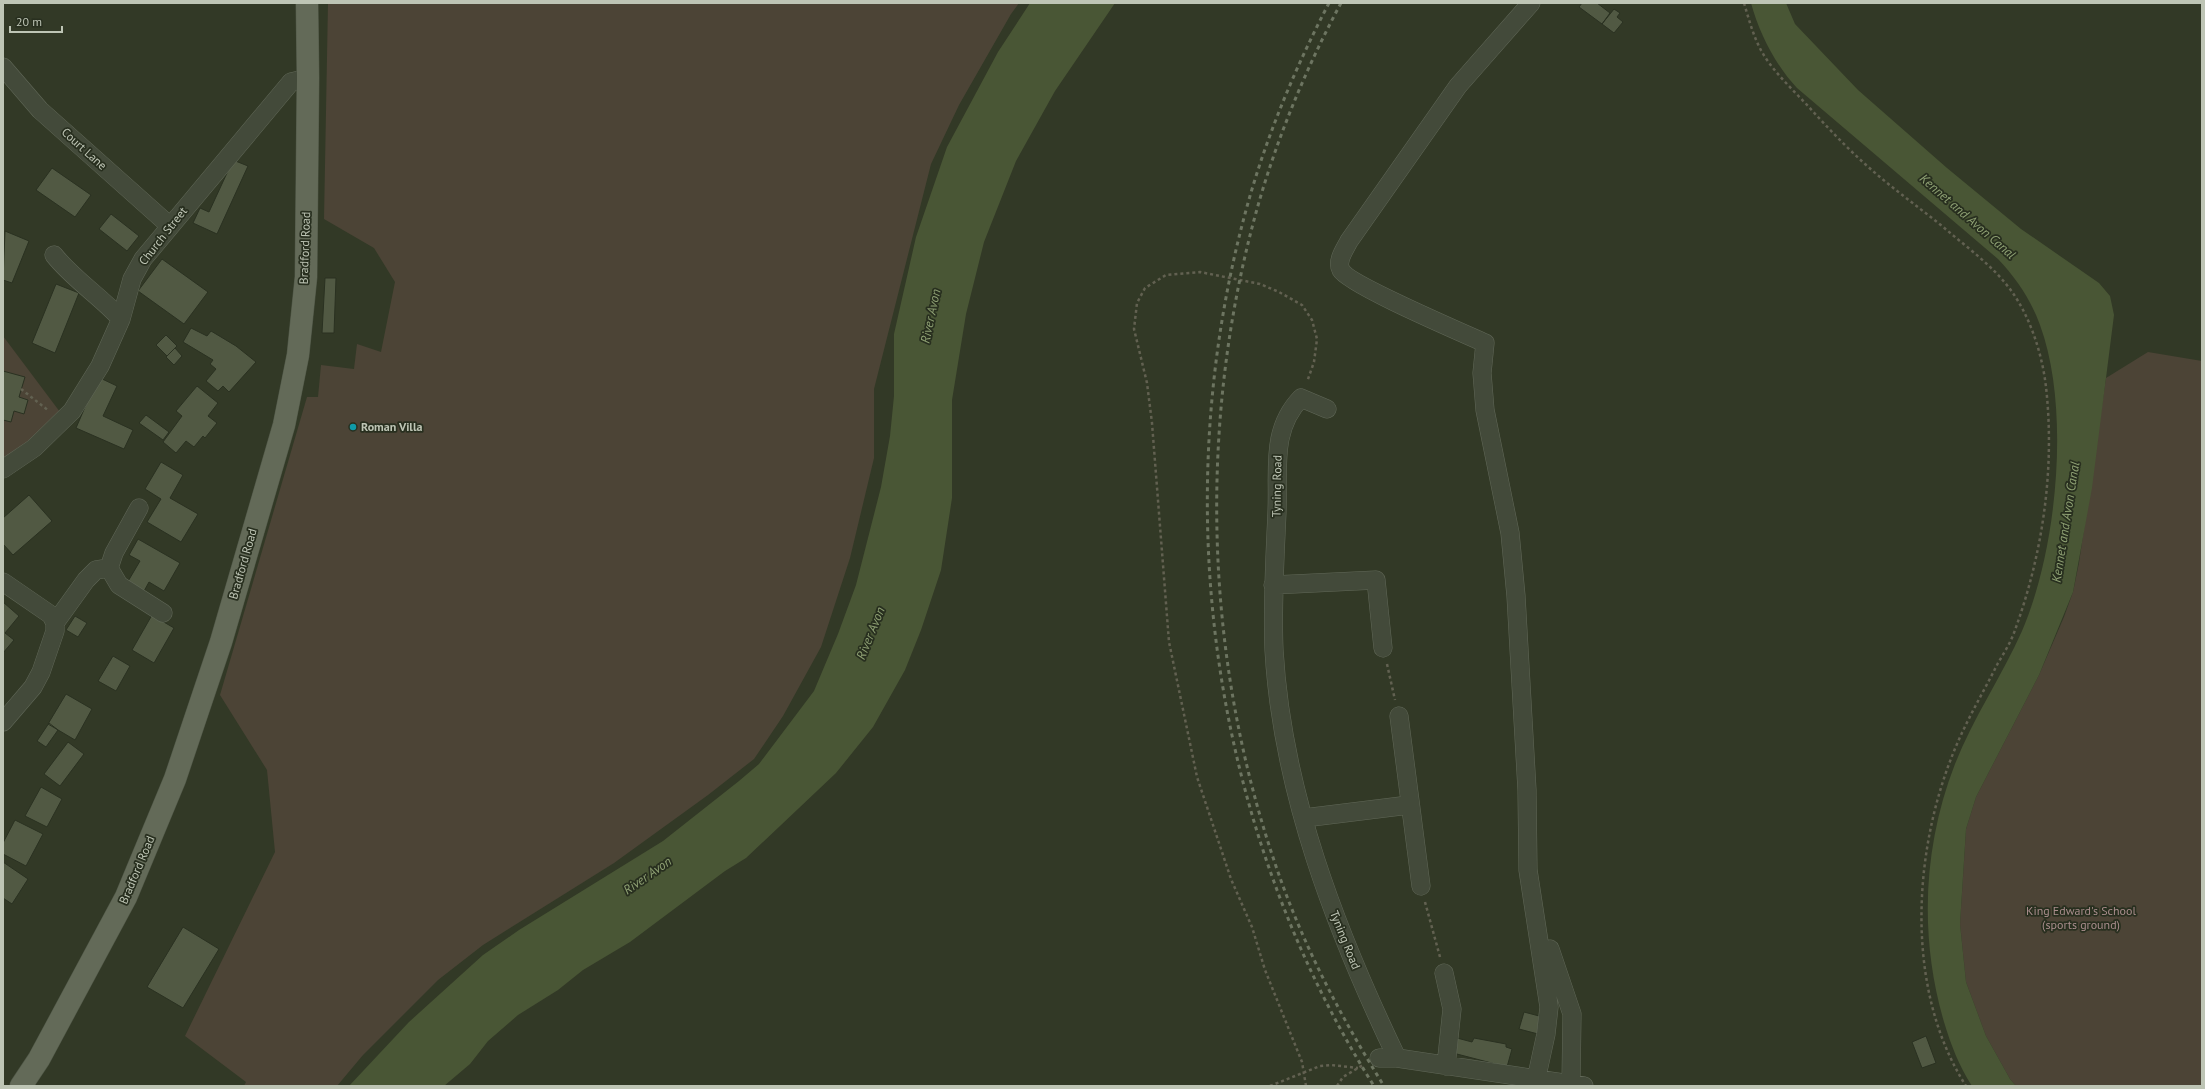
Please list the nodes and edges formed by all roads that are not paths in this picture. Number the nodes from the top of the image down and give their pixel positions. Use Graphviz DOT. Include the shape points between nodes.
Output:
graph roads {
  1 [pos="307,3"];
  2 [pos="1531,3"];
  3 [pos="3,67"];
  4 [pos="308,78"];
  5 [pos="170,226"];
  6 [pos="54,255"];
  7 [pos="121,319"];
  8 [pos="1326,409"];
  9 [pos="3,469"];
  10 [pos="139,508"];
  11 [pos="109,568"];
  12 [pos="3,582"];
  13 [pos="1273,585"];
  14 [pos="163,613"];
  15 [pos="56,623"];
  16 [pos="1383,648"];
  17 [pos="1399,716"];
  18 [pos="3,722"];
  19 [pos="1409,805"];
  20 [pos="1304,818"];
  21 [pos="1421,886"];
  22 [pos="1536,914"];
  23 [pos="1444,973"];
  24 [pos="1379,1058"];
  25 [pos="1398,1058"];
  26 [pos="1446,1066"];
  27 [pos="1536,1080"];
  28 [pos="1578,1084"];
  29 [pos="22,1086"];
  1 -- 4 [label="main road, Bradford Road"];
  2 -- 22 [label="street" via="1458,86 1348,241 1340,260 1340,268 1355,281 1376,292 1485,343 1482,373 1485,410 1510,533 1516,596 1527,782 1528,870"];
  3 -- 5 [label="street, Court Lane" via="40,110"];
  4 -- 5 [label="street, Church Street" via="291,82"];
  4 -- 29 [label="main road, Bradford Road" via="306,277 298,355 284,425 221,642 175,779 126,897"];
  5 -- 7 [label="street, Church Street" via="143,259 132,279"];
  6 -- 7 [label="street"];
  7 -- 9 [label="street, Church Street" via="100,366 72,411 34,448"];
  8 -- 13 [label="street, Tyning Road" via="1301,398 1291,408 1281,434 1276,456 1278,489"];
  10 -- 11 [label="street" via="114,553"];
  11 -- 14 [label="street" via="119,585"];
  11 -- 15 [label="street" via="96,570 86,580"];
  12 -- 15 [label="street" via="51,615"];
  13 -- 16 [label="street" via="1376,580"];
  13 -- 20 [label="street, Tyning Road" via="1274,651 1283,729"];
  15 -- 18 [label="street" via="41,672 33,687"];
  17 -- 19 [label="street"];
  19 -- 20 [label="street"];
  19 -- 21 [label="street"];
  20 -- 25 [label="street, Tyning Road" via="1324,885 1349,952"];
  22 -- 27 [label="street" via="1549,1007"];
  22 -- 28 [label="street" via="1572,1014"];
  23 -- 26 [label="street" via="1452,1009"];
  24 -- 25 [label="street"];
  25 -- 26 [label="street"];
  26 -- 27 [label="street"];
  27 -- 28 [label="street"];
}
